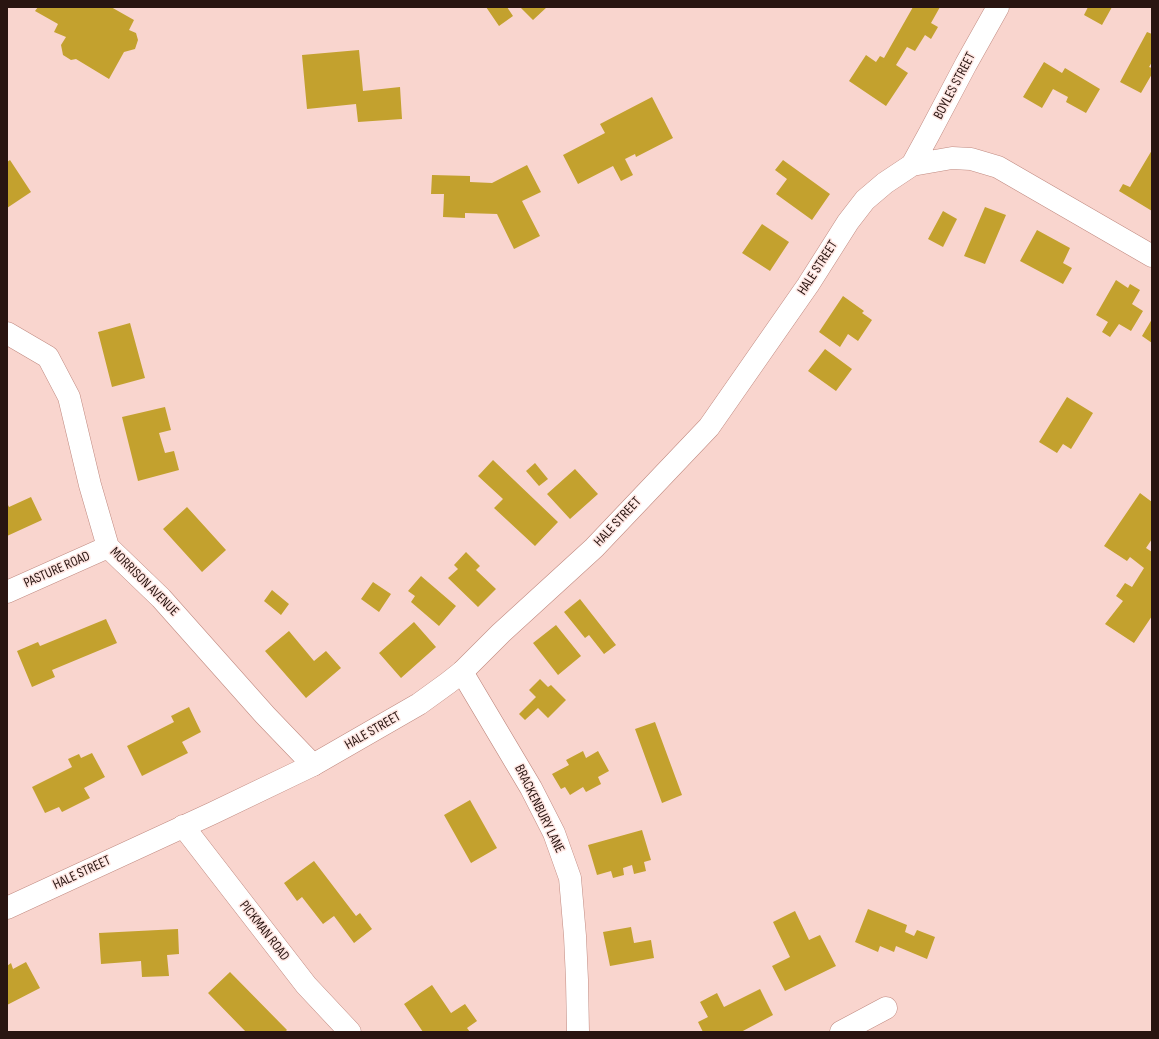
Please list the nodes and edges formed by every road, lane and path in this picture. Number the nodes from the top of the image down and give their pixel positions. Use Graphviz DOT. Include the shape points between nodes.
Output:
graph roads {
  1 [pos="998,7"];
  2 [pos="912,165"];
  3 [pos="1152,256"];
  4 [pos="7,333"];
  5 [pos="108,547"];
  6 [pos="7,592"];
  7 [pos="462,672"];
  8 [pos="313,765"];
  9 [pos="183,826"];
  10 [pos="7,908"];
  11 [pos="886,1008"];
  12 [pos="350,1032"];
  13 [pos="578,1032"];
  14 [pos="841,1032"];
  1 -- 2 [label="street, BOYLES STREET"];
  2 -- 3 [label="street, HALE STREET" via="952,158 971,159 998,166"];
  2 -- 7 [label="street, HALE STREET" via="885,183 861,205 709,426 594,548"];
  4 -- 5 [label="street, MORRISON AVENUE" via="48,357 69,397"];
  5 -- 6 [label="street, PASTURE ROAD"];
  5 -- 8 [label="street, MORRISON AVENUE" via="161,598"];
  7 -- 8 [label="street, HALE STREET" via="420,704"];
  7 -- 13 [label="street, BRACKENBURY LANE" via="531,788 554,833 570,878 576,936"];
  8 -- 9 [label="street, HALE STREET"];
  9 -- 10 [label="street, HALE STREET"];
  9 -- 12 [label="street, PICKMAN ROAD" via="306,985"];
  11 -- 14 [label="street"];
}
